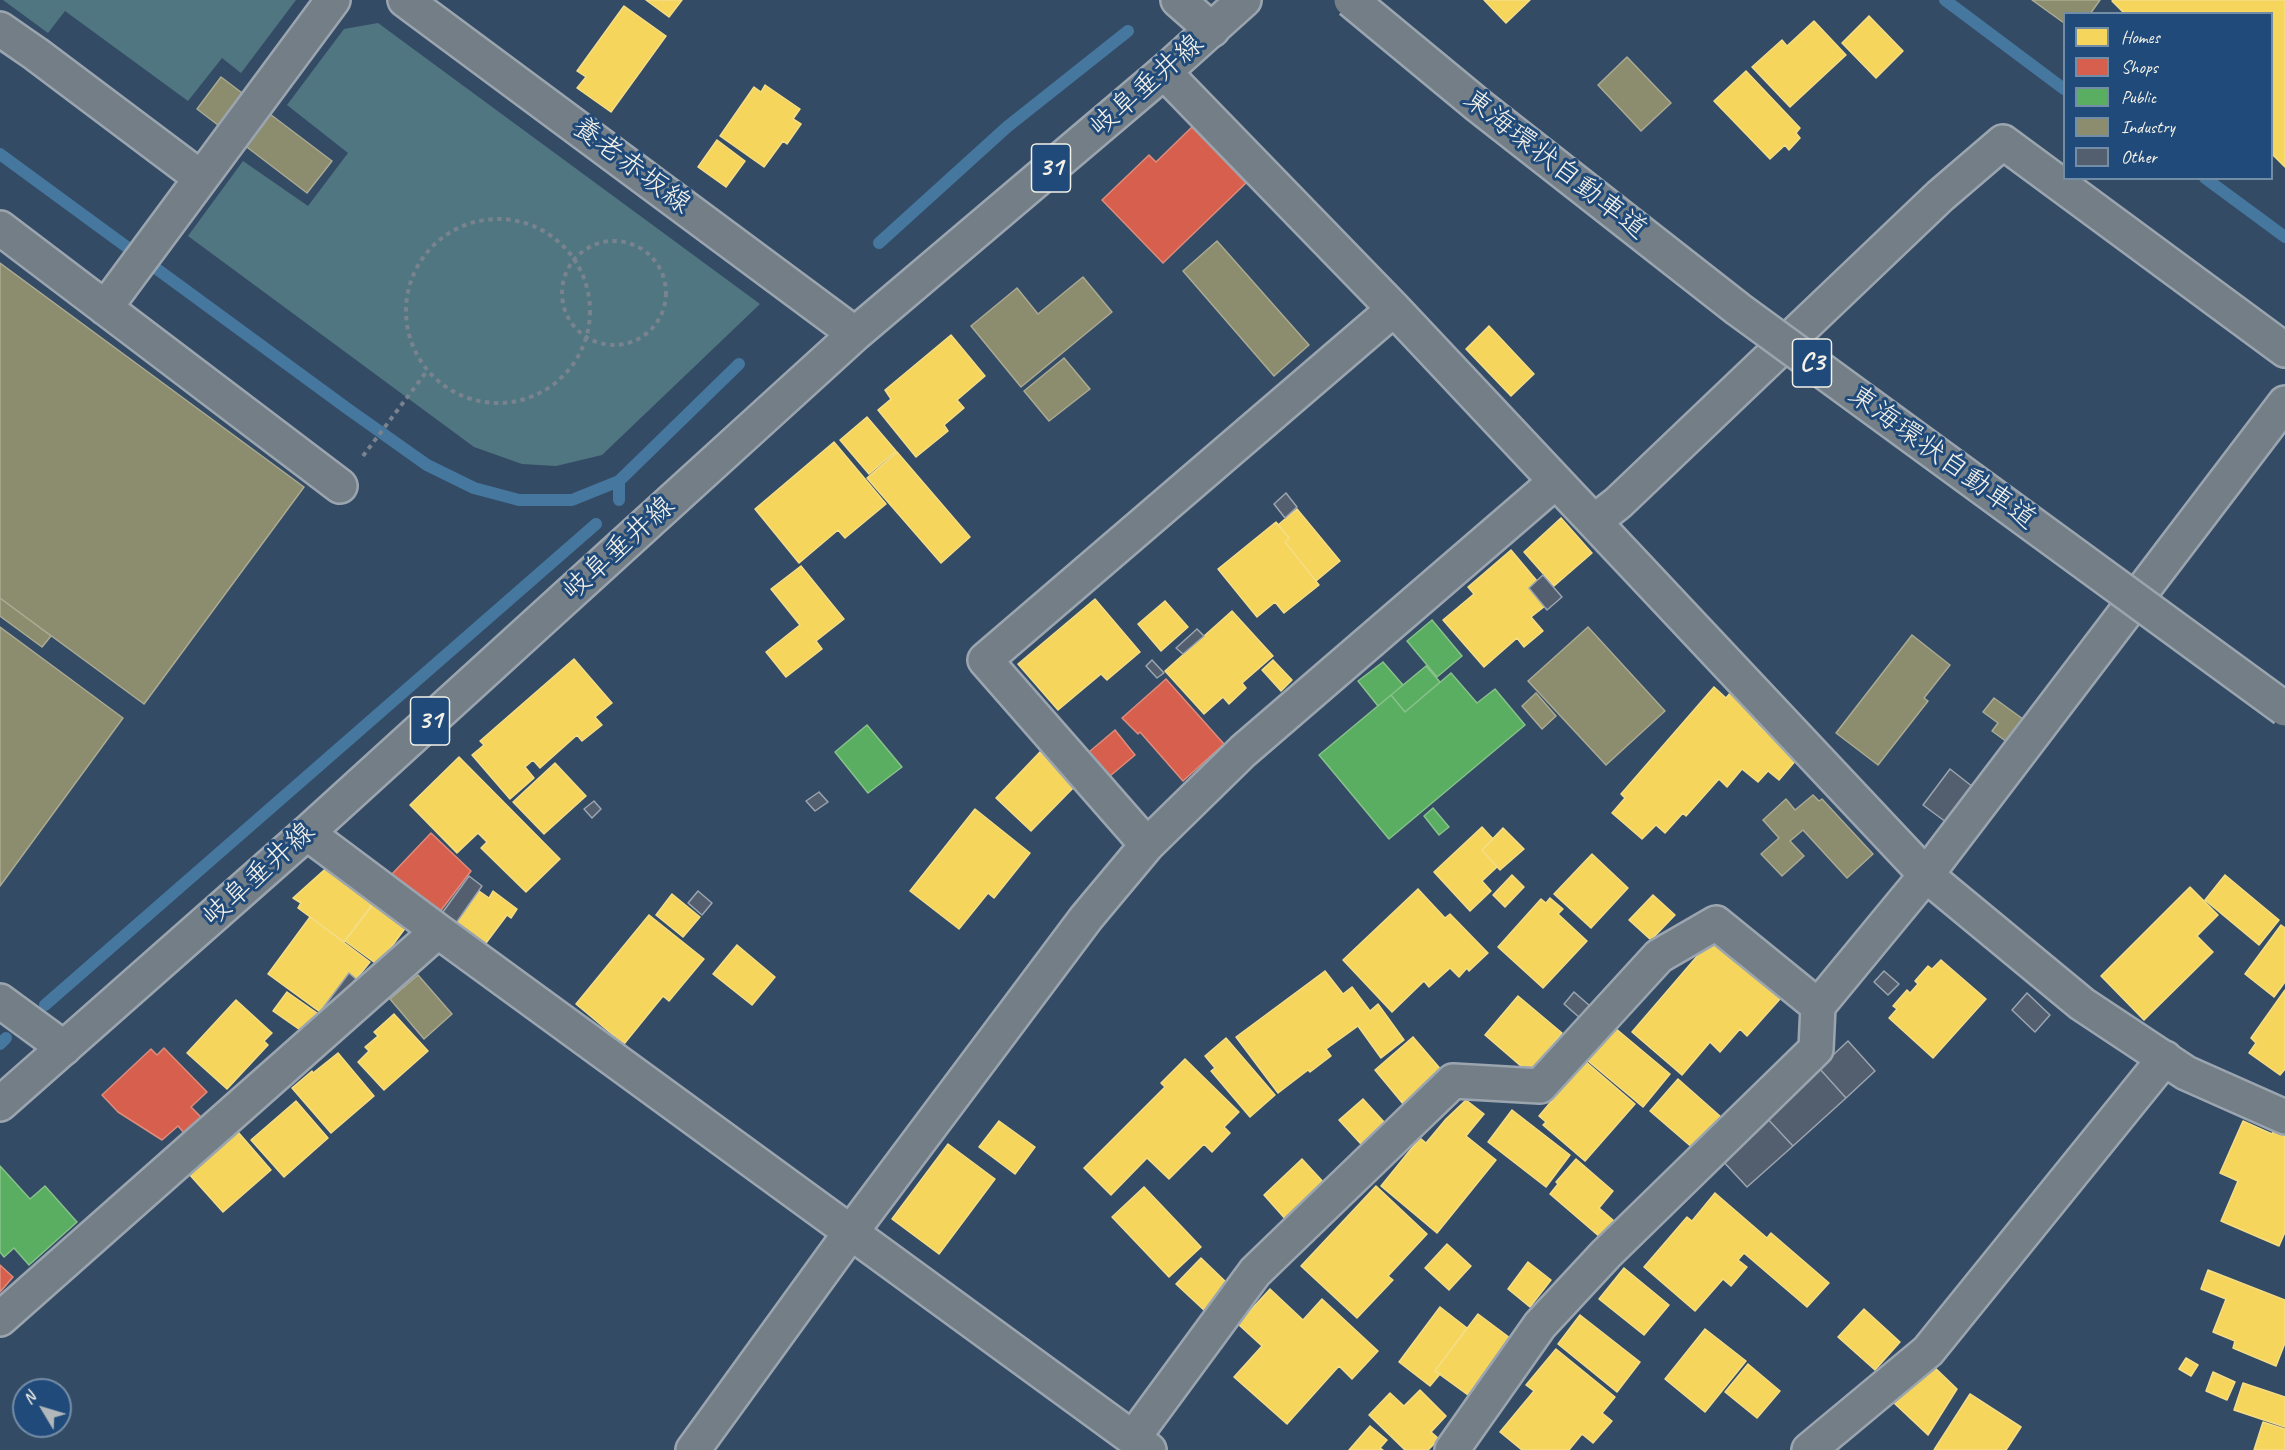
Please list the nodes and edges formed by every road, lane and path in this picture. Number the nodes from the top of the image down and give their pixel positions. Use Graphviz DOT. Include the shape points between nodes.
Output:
graph roads {
  1 [pos="333,0"];
  2 [pos="405,0"];
  3 [pos="1178,0"];
  4 [pos="1244,0"];
  5 [pos="1351,0"];
  6 [pos="0,30"];
  7 [pos="1212,30"];
  8 [pos="1164,72"];
  9 [pos="201,178"];
  10 [pos="0,228"];
  11 [pos="574,259"];
  12 [pos="105,308"];
  13 [pos="1394,309"];
  14 [pos="855,334"];
  15 [pos="586,337"];
  16 [pos="2285,350"];
  17 [pos="427,371"];
  18 [pos="2285,403"];
  19 [pos="369,448"];
  20 [pos="1555,482"];
  21 [pos="340,486"];
  22 [pos="1595,521"];
  23 [pos="2285,709"];
  24 [pos="307,833"];
  25 [pos="1147,845"];
  26 [pos="1926,875"];
  27 [pos="438,931"];
  28 [pos="0,1001"];
  29 [pos="1818,1006"];
  30 [pos="64,1048"];
  31 [pos="2165,1058"];
  32 [pos="0,1104"];
  33 [pos="2285,1117"];
  34 [pos="851,1232"];
  35 [pos="0,1319"];
  36 [pos="1141,1444"];
  37 [pos="693,1450"];
  38 [pos="1452,1450"];
  39 [pos="1809,1450"];
  1 -- 9 [label="main road"];
  2 -- 14 [label="main road, 養老赤坂線"];
  3 -- 7 [label="main road"];
  4 -- 7 [label="main road, 岐阜垂井線 / 31"];
  5 -- 23 [label="main road, 東海環状自動車道 / C3, bridge" via="1738,309"];
  6 -- 9 [label="main road"];
  7 -- 8 [label="main road, 岐阜垂井線 / 31"];
  8 -- 13 [label="main road"];
  8 -- 14 [label="main road, 岐阜垂井線 / 31"];
  9 -- 12 [label="main road"];
  10 -- 12 [label="main road"];
  11 -- 15 [label="path" via="586,282 590,313"];
  11 -- 15 [label="path" via="564,276 561,293 568,318"];
  11 -- 15 [label="path" via="602,241 619,240 650,254 661,268 666,284 666,301 650,331 619,345 602,344"];
  11 -- 17 [label="path" via="550,234 523,222 494,219 465,225 440,240 421,261 409,288 406,317 413,345"];
  12 -- 21 [label="main road"];
  13 -- 20 [label="main road"];
  13 -- 25 [label="main road" via="985,660"];
  14 -- 24 [label="main road, 岐阜垂井線 / 31"];
  15 -- 17 [label="path" via="568,372 543,391 513,402 482,402 452,391"];
  16 -- 22 [label="main road" via="2003,142 1940,196"];
  17 -- 19 [label="path"];
  18 -- 26 [label="main road"];
  20 -- 22 [label="main road"];
  20 -- 25 [label="main road" via="1244,751"];
  22 -- 26 [label="main road"];
  24 -- 27 [label="main road"];
  24 -- 30 [label="main road, 岐阜垂井線 / 31"];
  25 -- 34 [label="main road" via="1086,918"];
  26 -- 29 [label="main road"];
  26 -- 31 [label="main road" via="2082,1004"];
  27 -- 34 [label="main road"];
  27 -- 35 [label="main road"];
  28 -- 30 [label="main road"];
  29 -- 36 [label="main road" via="1716,923 1659,957 1540,1086 1453,1081 1255,1272"];
  29 -- 38 [label="main road" via="1816,1048 1606,1254 1540,1325"];
  30 -- 32 [label="main road, 岐阜垂井線 / 31"];
  31 -- 33 [label="main road" via="2186,1073"];
  31 -- 39 [label="main road" via="1928,1351"];
  34 -- 36 [label="main road"];
  34 -- 37 [label="main road"];
}
